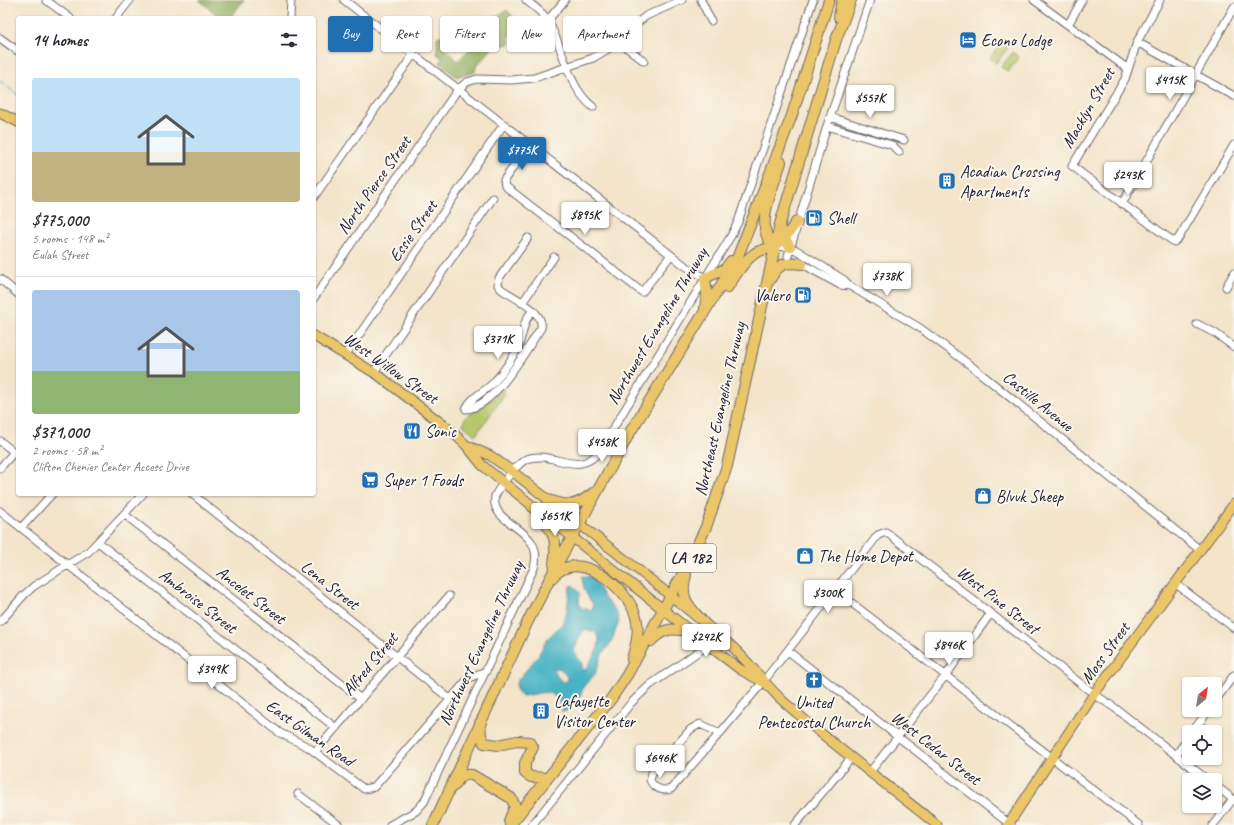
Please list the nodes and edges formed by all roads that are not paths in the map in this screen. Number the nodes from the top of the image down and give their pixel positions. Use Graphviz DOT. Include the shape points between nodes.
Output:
graph roads {
  1 [pos="46,0"];
  2 [pos="130,0"];
  3 [pos="291,0"];
  4 [pos="344,0"];
  5 [pos="526,0"];
  6 [pos="565,0"];
  7 [pos="682,0"];
  8 [pos="701,0"];
  9 [pos="814,0"];
  10 [pos="829,0"];
  11 [pos="842,0"];
  12 [pos="851,0"];
  13 [pos="870,0"];
  14 [pos="1034,0"];
  15 [pos="1082,0"];
  16 [pos="1160,0"];
  17 [pos="1234,7"];
  18 [pos="67,16"];
  19 [pos="118,16"];
  20 [pos="290,16"];
  21 [pos="544,16"];
  22 [pos="551,16"];
  23 [pos="642,19"];
  24 [pos="711,21"];
  25 [pos="1068,25"];
  26 [pos="0,38"];
  27 [pos="555,38"];
  28 [pos="836,40"];
  29 [pos="1137,42"];
  30 [pos="16,50"];
  31 [pos="602,52"];
  32 [pos="632,52"];
  33 [pos="412,55"];
  34 [pos="644,61"];
  35 [pos="567,68"];
  36 [pos="1128,69"];
  37 [pos="1196,75"];
  38 [pos="458,89"];
  39 [pos="1234,96"];
  40 [pos="593,108"];
  41 [pos="0,113"];
  42 [pos="792,115"];
  43 [pos="830,117"];
  44 [pos="16,121"];
  45 [pos="504,124"];
  46 [pos="827,126"];
  47 [pos="904,140"];
  48 [pos="530,144"];
  49 [pos="1234,145"];
  50 [pos="899,152"];
  51 [pos="316,194"];
  52 [pos="494,198"];
  53 [pos="1122,204"];
  54 [pos="797,221"];
  55 [pos="780,224"];
  56 [pos="784,237"];
  57 [pos="528,238"];
  58 [pos="774,246"];
  59 [pos="740,248"];
  60 [pos="789,251"];
  61 [pos="671,255"];
  62 [pos="554,256"];
  63 [pos="802,264"];
  64 [pos="1234,273"];
  65 [pos="705,278"];
  66 [pos="0,279"];
  67 [pos="850,286"];
  68 [pos="1226,288"];
  69 [pos="16,292"];
  70 [pos="764,294"];
  71 [pos="316,295"];
  72 [pos="522,303"];
  73 [pos="532,311"];
  74 [pos="705,312"];
  75 [pos="1197,324"];
  76 [pos="316,337"];
  77 [pos="1234,347"];
  78 [pos="346,354"];
  79 [pos="678,354"];
  80 [pos="517,356"];
  81 [pos="374,372"];
  82 [pos="488,387"];
  83 [pos="494,394"];
  84 [pos="0,441"];
  85 [pos="466,445"];
  86 [pos="16,453"];
  87 [pos="0,468"];
  88 [pos="513,472"];
  89 [pos="504,483"];
  90 [pos="599,487"];
  91 [pos="50,496"];
  92 [pos="141,496"];
  93 [pos="195,496"];
  94 [pos="548,500"];
  95 [pos="1234,504"];
  96 [pos="532,506"];
  97 [pos="1,514"];
  98 [pos="124,514"];
  99 [pos="579,524"];
  100 [pos="21,528"];
  101 [pos="572,537"];
  102 [pos="98,542"];
  103 [pos="1200,550"];
  104 [pos="691,558"];
  105 [pos="68,564"];
  106 [pos="552,574"];
  107 [pos="1176,584"];
  108 [pos="835,590"];
  109 [pos="543,591"];
  110 [pos="449,596"];
  111 [pos="671,596"];
  112 [pos="663,610"];
  113 [pos="991,613"];
  114 [pos="0,622"];
  115 [pos="704,623"];
  116 [pos="1234,628"];
  117 [pos="691,632"];
  118 [pos="708,646"];
  119 [pos="641,651"];
  120 [pos="788,651"];
  121 [pos="397,656"];
  122 [pos="742,657"];
  123 [pos="486,671"];
  124 [pos="627,675"];
  125 [pos="946,675"];
  126 [pos="1234,675"];
  127 [pos="763,682"];
  128 [pos="1222,691"];
  129 [pos="1094,694"];
  130 [pos="361,699"];
  131 [pos="450,699"];
  132 [pos="480,721"];
  133 [pos="336,728"];
  134 [pos="720,732"];
  135 [pos="898,737"];
  136 [pos="1182,747"];
  137 [pos="315,752"];
  138 [pos="1176,755"];
  139 [pos="852,757"];
  140 [pos="1051,758"];
  141 [pos="870,772"];
  142 [pos="1199,773"];
  143 [pos="547,778"];
  144 [pos="1222,791"];
  145 [pos="298,794"];
  146 [pos="447,796"];
  147 [pos="1234,800"];
  148 [pos="537,823"];
  149 [pos="1009,824"];
  150 [pos="339,825"];
  151 [pos="390,825"];
  152 [pos="434,825"];
  153 [pos="509,825"];
  154 [pos="794,825"];
  155 [pos="937,825"];
  156 [pos="1138,825"];
  157 [pos="1214,825"];
  1 -- 18 [label="street"];
  2 -- 19 [label="street"];
  3 -- 20 [label="street"];
  4 -- 33 [label="street"];
  5 -- 21 [label="street"];
  6 -- 22 [label="street"];
  7 -- 23 [label="street"];
  8 -- 24 [label="street"];
  9 -- 65 [label="street, Northwest Evangeline Thruway" via="743,209 731,236"];
  10 -- 42 [label="highway, Northwest Evangeline Thruway"];
  11 -- 28 [label="highway"];
  12 -- 28 [label="highway, Northeast Evangeline Thruway / LA 182"];
  13 -- 43 [label="street"];
  14 -- 25 [label="street"];
  15 -- 25 [label="street"];
  16 -- 29 [label="street, Macklyn Street"];
  17 -- 37 [label="street"];
  25 -- 36 [label="street"];
  26 -- 30 [label="street"];
  27 -- 35 [label="street"];
  28 -- 55 [label="highway, Northeast Evangeline Thruway / LA 182"];
  29 -- 36 [label="street, Macklyn Street"];
  29 -- 37 [label="street"];
  31 -- 35 [label="street"];
  32 -- 34 [label="street"];
  33 -- 38 [label="street"];
  33 -- 51 [label="street"];
  35 -- 38 [label="street" via="528,79 477,79 467,82"];
  35 -- 40 [label="street" via="579,94"];
  36 -- 53 [label="street, Macklyn Street" via="1072,166"];
  37 -- 39 [label="street"];
  37 -- 53 [label="street"];
  38 -- 45 [label="street"];
  38 -- 71 [label="street, North Pierce Street"];
  41 -- 44 [label="main road"];
  42 -- 58 [label="highway" via="790,134 765,214 765,230 770,243"];
  42 -- 59 [label="highway, Northwest Evangeline Thruway" via="750,228"];
  43 -- 46 [label="street"];
  43 -- 47 [label="street"];
  45 -- 48 [label="street"];
  45 -- 78 [label="street, Essie Street"];
  46 -- 50 [label="street" via="892,146"];
  46 -- 54 [label="street"];
  48 -- 61 [label="street"];
  48 -- 61 [label="street" via="503,181 518,197 642,292"];
  49 -- 53 [label="street" via="1174,242"];
  52 -- 81 [label="street"];
  54 -- 56 [label="highway"];
  54 -- 60 [label="street"];
  55 -- 56 [label="highway"];
  55 -- 58 [label="highway, Northeast Evangeline Thruway / LA 182"];
  56 -- 58 [label="highway"];
  56 -- 60 [label="highway"];
  57 -- 72 [label="street" via="498,282 501,289"];
  58 -- 60 [label="street, Castille Avenue"];
  58 -- 70 [label="highway, Northeast Evangeline Thruway / LA 182"];
  58 -- 79 [label="highway" via="754,254 744,264"];
  59 -- 65 [label="highway" via="725,269"];
  59 -- 74 [label="highway, Northwest Evangeline Thruway" via="736,261"];
  60 -- 63 [label="street, Castille Avenue"];
  60 -- 67 [label="street, Castille Avenue" via="828,269"];
  61 -- 65 [label="street"];
  62 -- 72 [label="street"];
  63 -- 67 [label="street, Castille Avenue" via="840,285"];
  63 -- 70 [label="highway" via="789,263 775,270"];
  64 -- 68 [label="street"];
  65 -- 74 [label="highway"];
  65 -- 88 [label="street, Northwest Evangeline Thruway" via="598,453 582,464 538,457 529,458"];
  66 -- 69 [label="street"];
  67 -- 103 [label="street, Castille Avenue" via="920,328 970,365"];
  70 -- 104 [label="highway, Northeast Evangeline Thruway / LA 182" via="726,466 712,512"];
  72 -- 73 [label="street"];
  73 -- 80 [label="street" via="525,320"];
  73 -- 80 [label="street" via="540,317 541,328"];
  74 -- 79 [label="highway, Northwest Evangeline Thruway"];
  75 -- 77 [label="street"];
  76 -- 78 [label="main road, West Willow Street"];
  78 -- 81 [label="main road, West Willow Street"];
  79 -- 90 [label="highway, Northwest Evangeline Thruway"];
  80 -- 82 [label="street"];
  80 -- 83 [label="street"];
  81 -- 85 [label="main road, West Willow Street"];
  82 -- 83 [label="street"];
  82 -- 83 [label="street" via="469,402 466,409 473,409"];
  84 -- 86 [label="street"];
  85 -- 88 [label="main road, West Willow Street" via="491,456"];
  85 -- 89 [label="main road, West Willow Street" via="482,465"];
  86 -- 87 [label="street"];
  88 -- 89 [label="street, Northwest Evangeline Thruway"];
  88 -- 94 [label="main road, West Willow Street"];
  89 -- 96 [label="main road, West Willow Street"];
  89 -- 123 [label="street, Northwest Evangeline Thruway" via="495,496 495,505 501,515 532,541 536,558 534,568"];
  90 -- 94 [label="highway" via="582,502 571,505"];
  90 -- 99 [label="highway, Northwest Evangeline Thruway"];
  91 -- 100 [label="street"];
  92 -- 98 [label="street"];
  93 -- 121 [label="street, Lena Street"];
  94 -- 99 [label="main road, West Willow Street"];
  95 -- 103 [label="main road, Moss Street"];
  96 -- 101 [label="main road, West Willow Street"];
  96 -- 106 [label="highway" via="552,529 556,552"];
  97 -- 100 [label="street, East Gilman Road"];
  98 -- 102 [label="street"];
  98 -- 130 [label="street, Ancelet Street"];
  99 -- 101 [label="highway, Northwest Evangeline Thruway"];
  99 -- 111 [label="main road, West Willow Street"];
  100 -- 105 [label="street, East Gilman Road"];
  101 -- 106 [label="highway, Northwest Evangeline Thruway"];
  101 -- 112 [label="main road, West Willow Street"];
  102 -- 105 [label="street" via="88,552"];
  102 -- 133 [label="street, Ambroise Street"];
  103 -- 107 [label="main road, Moss Street"];
  104 -- 111 [label="highway, Northeast Evangeline Thruway / LA 182"];
  104 -- 115 [label="highway" via="683,593 687,604"];
  105 -- 114 [label="street" via="34,586"];
  105 -- 137 [label="street, East Gilman Road" via="280,733"];
  106 -- 109 [label="highway, Northwest Evangeline Thruway"];
  107 -- 116 [label="street"];
  107 -- 129 [label="main road, Moss Street"];
  108 -- 113 [label="street, West Pine Street" via="883,532 888,533"];
  108 -- 120 [label="street"];
  108 -- 125 [label="street"];
  109 -- 124 [label="highway" via="556,574 563,569 577,566 592,570 623,594 632,605 638,630"];
  109 -- 132 [label="highway, Northwest Evangeline Thruway"];
  110 -- 121 [label="street, Alfred Street"];
  111 -- 112 [label="highway, Northeast Evangeline Thruway / LA 182"];
  111 -- 115 [label="main road, West Willow Street"];
  112 -- 117 [label="main road, West Willow Street"];
  112 -- 119 [label="highway, Northeast Evangeline Thruway / LA 182"];
  113 -- 125 [label="street"];
  113 -- 129 [label="street, West Pine Street"];
  115 -- 122 [label="main road, West Willow Street"];
  117 -- 118 [label="main road, West Willow Street"];
  117 -- 119 [label="highway" via="668,628 658,633"];
  118 -- 122 [label="main road" via="717,643"];
  118 -- 127 [label="main road, West Willow Street" via="741,670"];
  118 -- 148 [label="street" via="650,685 630,703"];
  119 -- 124 [label="highway, Northeast Evangeline Thruway / LA 182"];
  120 -- 127 [label="street"];
  120 -- 135 [label="street, West Cedar Street"];
  121 -- 130 [label="street, Alfred Street"];
  121 -- 131 [label="street, Lena Street"];
  122 -- 127 [label="main road" via="758,672"];
  123 -- 131 [label="street" via="469,678"];
  123 -- 151 [label="street, Northwest Evangeline Thruway" via="424,802 416,811"];
  124 -- 143 [label="highway, Northeast Evangeline Thruway / LA 182" via="611,699"];
  125 -- 135 [label="street"];
  125 -- 140 [label="street"];
  126 -- 128 [label="street"];
  127 -- 134 [label="street"];
  127 -- 139 [label="main road"];
  129 -- 138 [label="street, West Pine Street"];
  129 -- 140 [label="main road, Moss Street"];
  130 -- 133 [label="street, Alfred Street"];
  131 -- 137 [label="street, East Gilman Road" via="374,787 367,790 359,787"];
  132 -- 143 [label="highway" via="484,743 498,745 517,741 530,742 533,747 525,763 525,773 531,777"];
  132 -- 146 [label="highway, Northwest Evangeline Thruway"];
  133 -- 137 [label="street, Alfred Street"];
  134 -- 134 [label="street" via="671,789 663,790 651,783 652,773 693,727 700,724"];
  135 -- 141 [label="street"];
  135 -- 149 [label="street, West Cedar Street"];
  136 -- 138 [label="street"];
  138 -- 142 [label="street, West Pine Street"];
  139 -- 141 [label="main road"];
  139 -- 154 [label="street"];
  140 -- 149 [label="main road, Moss Street"];
  140 -- 156 [label="street"];
  141 -- 155 [label="main road"];
  143 -- 153 [label="highway, Northeast Evangeline Thruway / LA 182"];
  144 -- 147 [label="street"];
  145 -- 150 [label="street"];
  146 -- 152 [label="highway, Northwest Evangeline Thruway"];
  146 -- 153 [label="highway" via="462,776 472,775 514,802"];
  147 -- 157 [label="street"];
}
